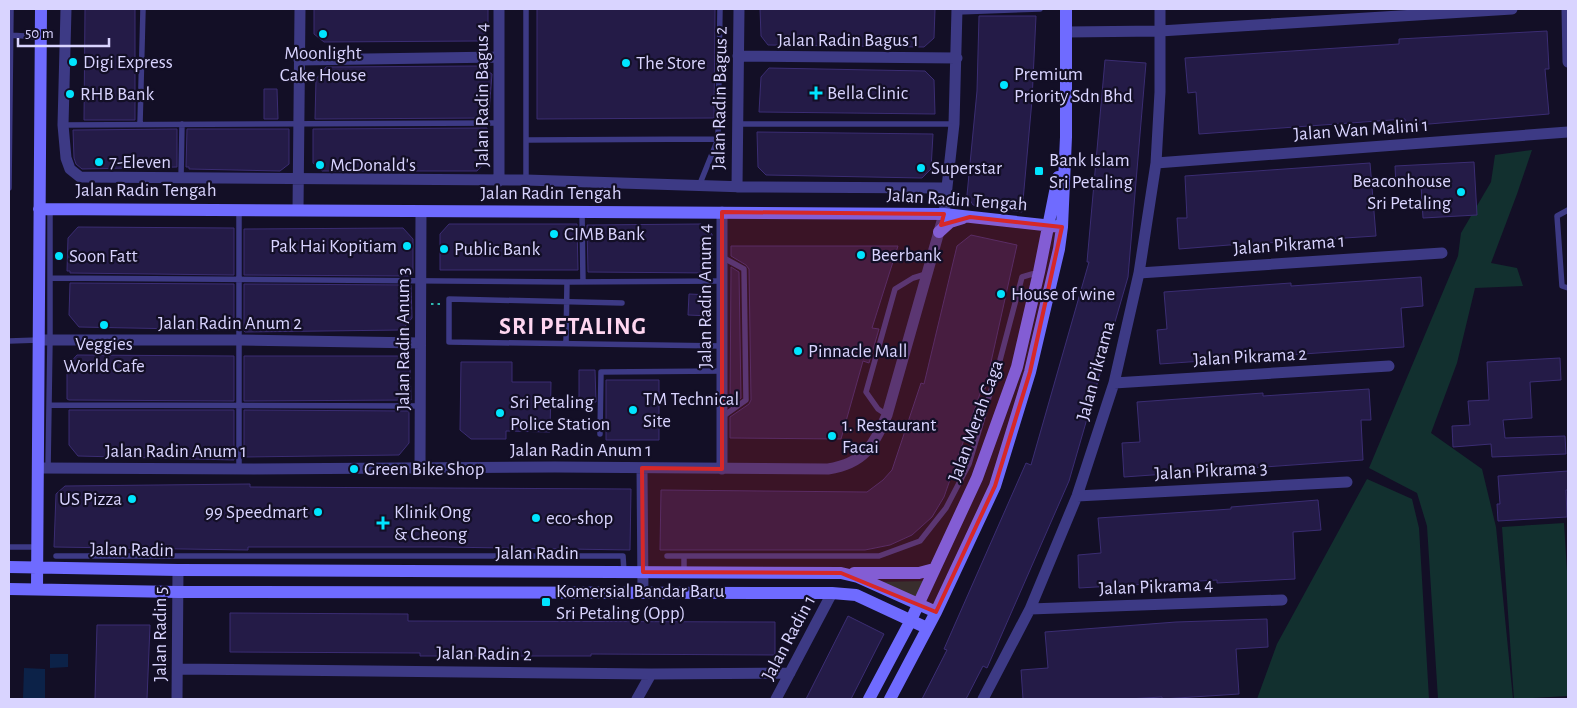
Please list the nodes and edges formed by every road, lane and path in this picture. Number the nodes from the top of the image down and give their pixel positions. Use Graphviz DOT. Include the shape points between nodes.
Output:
graph roads {
  1 [pos="11,9"];
  2 [pos="41,9"];
  3 [pos="66,9"];
  4 [pos="143,9"];
  5 [pos="300,9"];
  6 [pos="499,9"];
  7 [pos="526,9"];
  8 [pos="720,9"];
  9 [pos="739,9"];
  10 [pos="1040,9"];
  11 [pos="1066,9"];
  12 [pos="1160,9"];
  13 [pos="1512,9"];
  14 [pos="1567,9"];
  15 [pos="957,11"];
  16 [pos="1160,31"];
  17 [pos="1066,32"];
  18 [pos="11,37"];
  19 [pos="40,37"];
  20 [pos="738,56"];
  21 [pos="499,57"];
  22 [pos="957,58"];
  23 [pos="299,60"];
  24 [pos="1568,62"];
  25 [pos="299,123"];
  26 [pos="499,123"];
  27 [pos="140,124"];
  28 [pos="182,124"];
  29 [pos="737,124"];
  30 [pos="954,124"];
  31 [pos="63,125"];
  32 [pos="1568,132"];
  33 [pos="1066,137"];
  34 [pos="718,139"];
  35 [pos="526,140"];
  36 [pos="1156,163"];
  37 [pos="181,178"];
  38 [pos="298,179"];
  39 [pos="499,180"];
  40 [pos="526,180"];
  41 [pos="699,186"];
  42 [pos="737,187"];
  43 [pos="9,188"];
  44 [pos="947,188"];
  45 [pos="44,209"];
  46 [pos="239,210"];
  47 [pos="298,210"];
  48 [pos="1568,210"];
  49 [pos="421,211"];
  50 [pos="582,212"];
  51 [pos="722,212"];
  52 [pos="944,214"];
  53 [pos="970,217"];
  54 [pos="1049,225"];
  55 [pos="1062,227"];
  56 [pos="939,232"];
  57 [pos="1442,253"];
  58 [pos="722,257"];
  59 [pos="1039,272"];
  60 [pos="1139,273"];
  61 [pos="928,274"];
  62 [pos="50,278"];
  63 [pos="239,278"];
  64 [pos="420,280"];
  65 [pos="723,281"];
  66 [pos="567,282"];
  67 [pos="583,282"];
  68 [pos="1568,288"];
  69 [pos="567,302"];
  70 [pos="622,303"];
  71 [pos="430,304"];
  72 [pos="441,304"];
  73 [pos="45,340"];
  74 [pos="239,340"];
  75 [pos="9,341"];
  76 [pos="420,343"];
  77 [pos="566,343"];
  78 [pos="722,346"];
  79 [pos="1389,366"];
  80 [pos="722,372"];
  81 [pos="1114,382"];
  82 [pos="49,406"];
  83 [pos="420,406"];
  84 [pos="239,407"];
  85 [pos="887,415"];
  86 [pos="722,417"];
  87 [pos="600,434"];
  88 [pos="43,468"];
  89 [pos="420,468"];
  90 [pos="642,468"];
  91 [pos="239,469"];
  92 [pos="722,469"];
  93 [pos="1347,482"];
  94 [pos="1077,496"];
  95 [pos="9,547"];
  96 [pos="38,548"];
  97 [pos="56,556"];
  98 [pos="103,556"];
  99 [pos="667,556"];
  100 [pos="684,556"];
  101 [pos="9,567"];
  102 [pos="38,567"];
  103 [pos="103,569"];
  104 [pos="934,569"];
  105 [pos="178,570"];
  106 [pos="624,572"];
  107 [pos="643,572"];
  108 [pos="684,572"];
  109 [pos="842,573"];
  110 [pos="9,588"];
  111 [pos="37,588"];
  112 [pos="178,592"];
  113 [pos="643,593"];
  114 [pos="832,593"];
  115 [pos="1282,600"];
  116 [pos="918,604"];
  117 [pos="1030,609"];
  118 [pos="936,612"];
  119 [pos="911,620"];
  120 [pos="927,628"];
  121 [pos="178,669"];
  122 [pos="790,673"];
  123 [pos="651,674"];
  124 [pos="177,699"];
  125 [pos="638,699"];
  126 [pos="776,699"];
  127 [pos="869,699"];
  128 [pos="890,699"];
  129 [pos="983,699"];
  1 -- 18 [label="lane"];
  2 -- 19 [label="street"];
  3 -- 31 [label="street"];
  4 -- 27 [label="lane"];
  5 -- 23 [label="street"];
  6 -- 21 [label="street, Jalan Radin Bagus 4"];
  7 -- 35 [label="lane"];
  8 -- 34 [label="lane"];
  9 -- 20 [label="street, Jalan Radin Bagus 2"];
  10 -- 15 [label="lane"];
  11 -- 17 [label="street, Jalan Merah Caga"];
  12 -- 16 [label="street, Jalan Pikrama"];
  13 -- 16 [label="street"];
  14 -- 24 [label="street"];
  15 -- 22 [label="street, Jalan Radin Anum 1"];
  16 -- 17 [label="street"];
  16 -- 36 [label="street, Jalan Pikrama"];
  17 -- 33 [label="street, Jalan Merah Caga"];
  18 -- 19 [label="lane"];
  18 -- 43 [label="lane"];
  19 -- 45 [label="street"];
  20 -- 22 [label="street, Jalan Radin Bagus 1"];
  20 -- 29 [label="street, Jalan Radin Bagus 2"];
  21 -- 23 [label="street"];
  21 -- 26 [label="street, Jalan Radin Bagus 4"];
  22 -- 30 [label="street, Jalan Radin Anum 1"];
  23 -- 25 [label="street"];
  25 -- 26 [label="lane"];
  25 -- 28 [label="lane"];
  25 -- 38 [label="street"];
  26 -- 39 [label="street, Jalan Radin Bagus 4"];
  27 -- 28 [label="lane"];
  27 -- 31 [label="lane"];
  28 -- 37 [label="lane"];
  29 -- 30 [label="lane"];
  29 -- 42 [label="street, Jalan Radin Bagus 2"];
  30 -- 44 [label="street, Jalan Radin Anum 1"];
  31 -- 37 [label="street, Jalan Radin Tengah" via="66,158 70,169 80,177"];
  32 -- 36 [label="street, Jalan Wan Malini 1"];
  33 -- 54 [label="street, Jalan Merah Caga"];
  33 -- 55 [label="street, Jalan Merah Caga"];
  34 -- 35 [label="lane"];
  34 -- 41 [label="lane"];
  35 -- 40 [label="lane"];
  36 -- 60 [label="street, Jalan Pikrama"];
  37 -- 38 [label="street, Jalan Radin Tengah"];
  38 -- 39 [label="street, Jalan Radin Tengah"];
  38 -- 47 [label="street"];
  39 -- 40 [label="street, Jalan Radin Tengah"];
  40 -- 41 [label="street, Jalan Radin Tengah"];
  41 -- 42 [label="street, Jalan Radin Tengah"];
  42 -- 44 [label="street, Jalan Radin Tengah"];
  44 -- 52 [label="street, Jalan Radin Anum 1"];
  45 -- 46 [label="street, Jalan Radin Tengah"];
  45 -- 62 [label="lane"];
  45 -- 73 [label="street"];
  46 -- 47 [label="street, Jalan Radin Tengah"];
  46 -- 63 [label="lane"];
  47 -- 49 [label="street, Jalan Radin Tengah"];
  48 -- 68 [label="lane" via="1557,216 1562,286"];
  49 -- 50 [label="street, Jalan Radin Tengah"];
  49 -- 64 [label="street, Jalan Radin Anum 3"];
  50 -- 51 [label="street, Jalan Radin Tengah"];
  50 -- 67 [label="lane"];
  51 -- 52 [label="street, Jalan Radin Tengah"];
  51 -- 58 [label="street, Jalan Radin Anum 4"];
  52 -- 53 [label="street, Jalan Radin Tengah"];
  52 -- 56 [label="street, Jalan Radin Anum 1"];
  53 -- 54 [label="street, Jalan Radin Tengah"];
  53 -- 56 [label="street" via="950,222"];
  54 -- 55 [label="street, Jalan Radin Tengah"];
  54 -- 59 [label="street, Jalan Merah Caga"];
  55 -- 118 [label="street, Jalan Merah Caga" via="1030,372 994,486"];
  56 -- 61 [label="street, Jalan Radin Anum 1"];
  57 -- 60 [label="street, Jalan Pikrama 1"];
  58 -- 65 [label="street, Jalan Radin Anum 4"];
  58 -- 86 [label="lane" via="744,269 746,400"];
  59 -- 100 [label="lane" via="1022,277 969,464 946,508 920,541 879,556"];
  59 -- 104 [label="street, Jalan Merah Caga" via="1013,376 977,478"];
  60 -- 81 [label="street, Jalan Pikrama"];
  61 -- 85 [label="street, Jalan Radin Anum 1"];
  61 -- 85 [label="lane" via="913,278 895,290 866,392 878,409"];
  62 -- 63 [label="lane"];
  62 -- 73 [label="lane"];
  63 -- 64 [label="lane"];
  63 -- 74 [label="lane"];
  64 -- 66 [label="lane"];
  64 -- 76 [label="street, Jalan Radin Anum 3"];
  65 -- 67 [label="lane"];
  65 -- 78 [label="street, Jalan Radin Anum 4"];
  66 -- 67 [label="lane"];
  66 -- 69 [label="lane"];
  69 -- 70 [label="lane"];
  69 -- 77 [label="lane"];
  69 -- 77 [label="lane" via="449,299 449,342"];
  71 -- 72 [label="path"];
  73 -- 74 [label="street, Jalan Radin Anum 2"];
  73 -- 75 [label="lane"];
  73 -- 82 [label="lane"];
  73 -- 88 [label="street"];
  74 -- 76 [label="street, Jalan Radin Anum 2"];
  74 -- 84 [label="lane"];
  76 -- 83 [label="street, Jalan Radin Anum 3"];
  77 -- 78 [label="lane"];
  78 -- 80 [label="street, Jalan Radin Anum 4"];
  79 -- 81 [label="street, Jalan Pikrama 2"];
  80 -- 86 [label="street, Jalan Radin Anum 4"];
  80 -- 87 [label="lane" via="601,372"];
  81 -- 94 [label="street, Jalan Pikrama"];
  82 -- 84 [label="lane"];
  82 -- 88 [label="lane"];
  83 -- 84 [label="lane"];
  83 -- 89 [label="street, Jalan Radin Anum 3"];
  84 -- 91 [label="lane"];
  85 -- 92 [label="street, Jalan Radin Anum 1" via="867,451 844,466 828,469"];
  86 -- 92 [label="street, Jalan Radin Anum 4"];
  88 -- 91 [label="street, Jalan Radin Anum 1"];
  88 -- 96 [label="street"];
  89 -- 90 [label="street, Jalan Radin Anum 1"];
  89 -- 91 [label="street, Jalan Radin Anum 1"];
  90 -- 92 [label="street, Jalan Radin Anum 1"];
  90 -- 107 [label="street"];
  93 -- 94 [label="street, Jalan Pikrama 3"];
  94 -- 117 [label="street, Jalan Pikrama"];
  95 -- 96 [label="lane"];
  96 -- 102 [label="street"];
  97 -- 98 [label="lane"];
  98 -- 103 [label="lane"];
  98 -- 106 [label="lane" via="623,556"];
  99 -- 100 [label="lane"];
  100 -- 108 [label="lane"];
  101 -- 102 [label="street, Jalan Radin"];
  102 -- 103 [label="street, Jalan Radin"];
  102 -- 111 [label="street"];
  103 -- 105 [label="street, Jalan Radin"];
  104 -- 109 [label="street" via="919,573"];
  104 -- 116 [label="street, Jalan Merah Caga"];
  105 -- 106 [label="street, Jalan Radin"];
  105 -- 112 [label="street, Jalan Radin 5"];
  106 -- 107 [label="street, Jalan Radin"];
  107 -- 108 [label="street, Jalan Radin"];
  107 -- 113 [label="street"];
  108 -- 109 [label="street, Jalan Radin"];
  109 -- 116 [label="street, Jalan Radin"];
  110 -- 111 [label="street, Jalan Radin"];
  111 -- 112 [label="street, Jalan Radin"];
  112 -- 113 [label="street, Jalan Radin"];
  112 -- 121 [label="street, Jalan Radin 5"];
  113 -- 114 [label="street, Jalan Radin"];
  114 -- 119 [label="street, Jalan Radin" via="856,595"];
  114 -- 122 [label="street, Jalan Radin 1"];
  115 -- 117 [label="street, Jalan Pikrama 4"];
  116 -- 118 [label="street, Jalan Radin"];
  116 -- 119 [label="street, Jalan Merah Caga"];
  117 -- 129 [label="street, Jalan Pikrama"];
  118 -- 120 [label="street, Jalan Merah Caga"];
  119 -- 120 [label="street, Jalan Radin"];
  119 -- 127 [label="street, Jalan Merah Caga"];
  120 -- 128 [label="street, Jalan Merah Caga"];
  121 -- 123 [label="street, Jalan Radin 2"];
  121 -- 124 [label="street, Jalan Radin 5"];
  122 -- 123 [label="street, Jalan Radin 2"];
  122 -- 126 [label="street, Jalan Radin 1"];
  123 -- 125 [label="street"];
}
